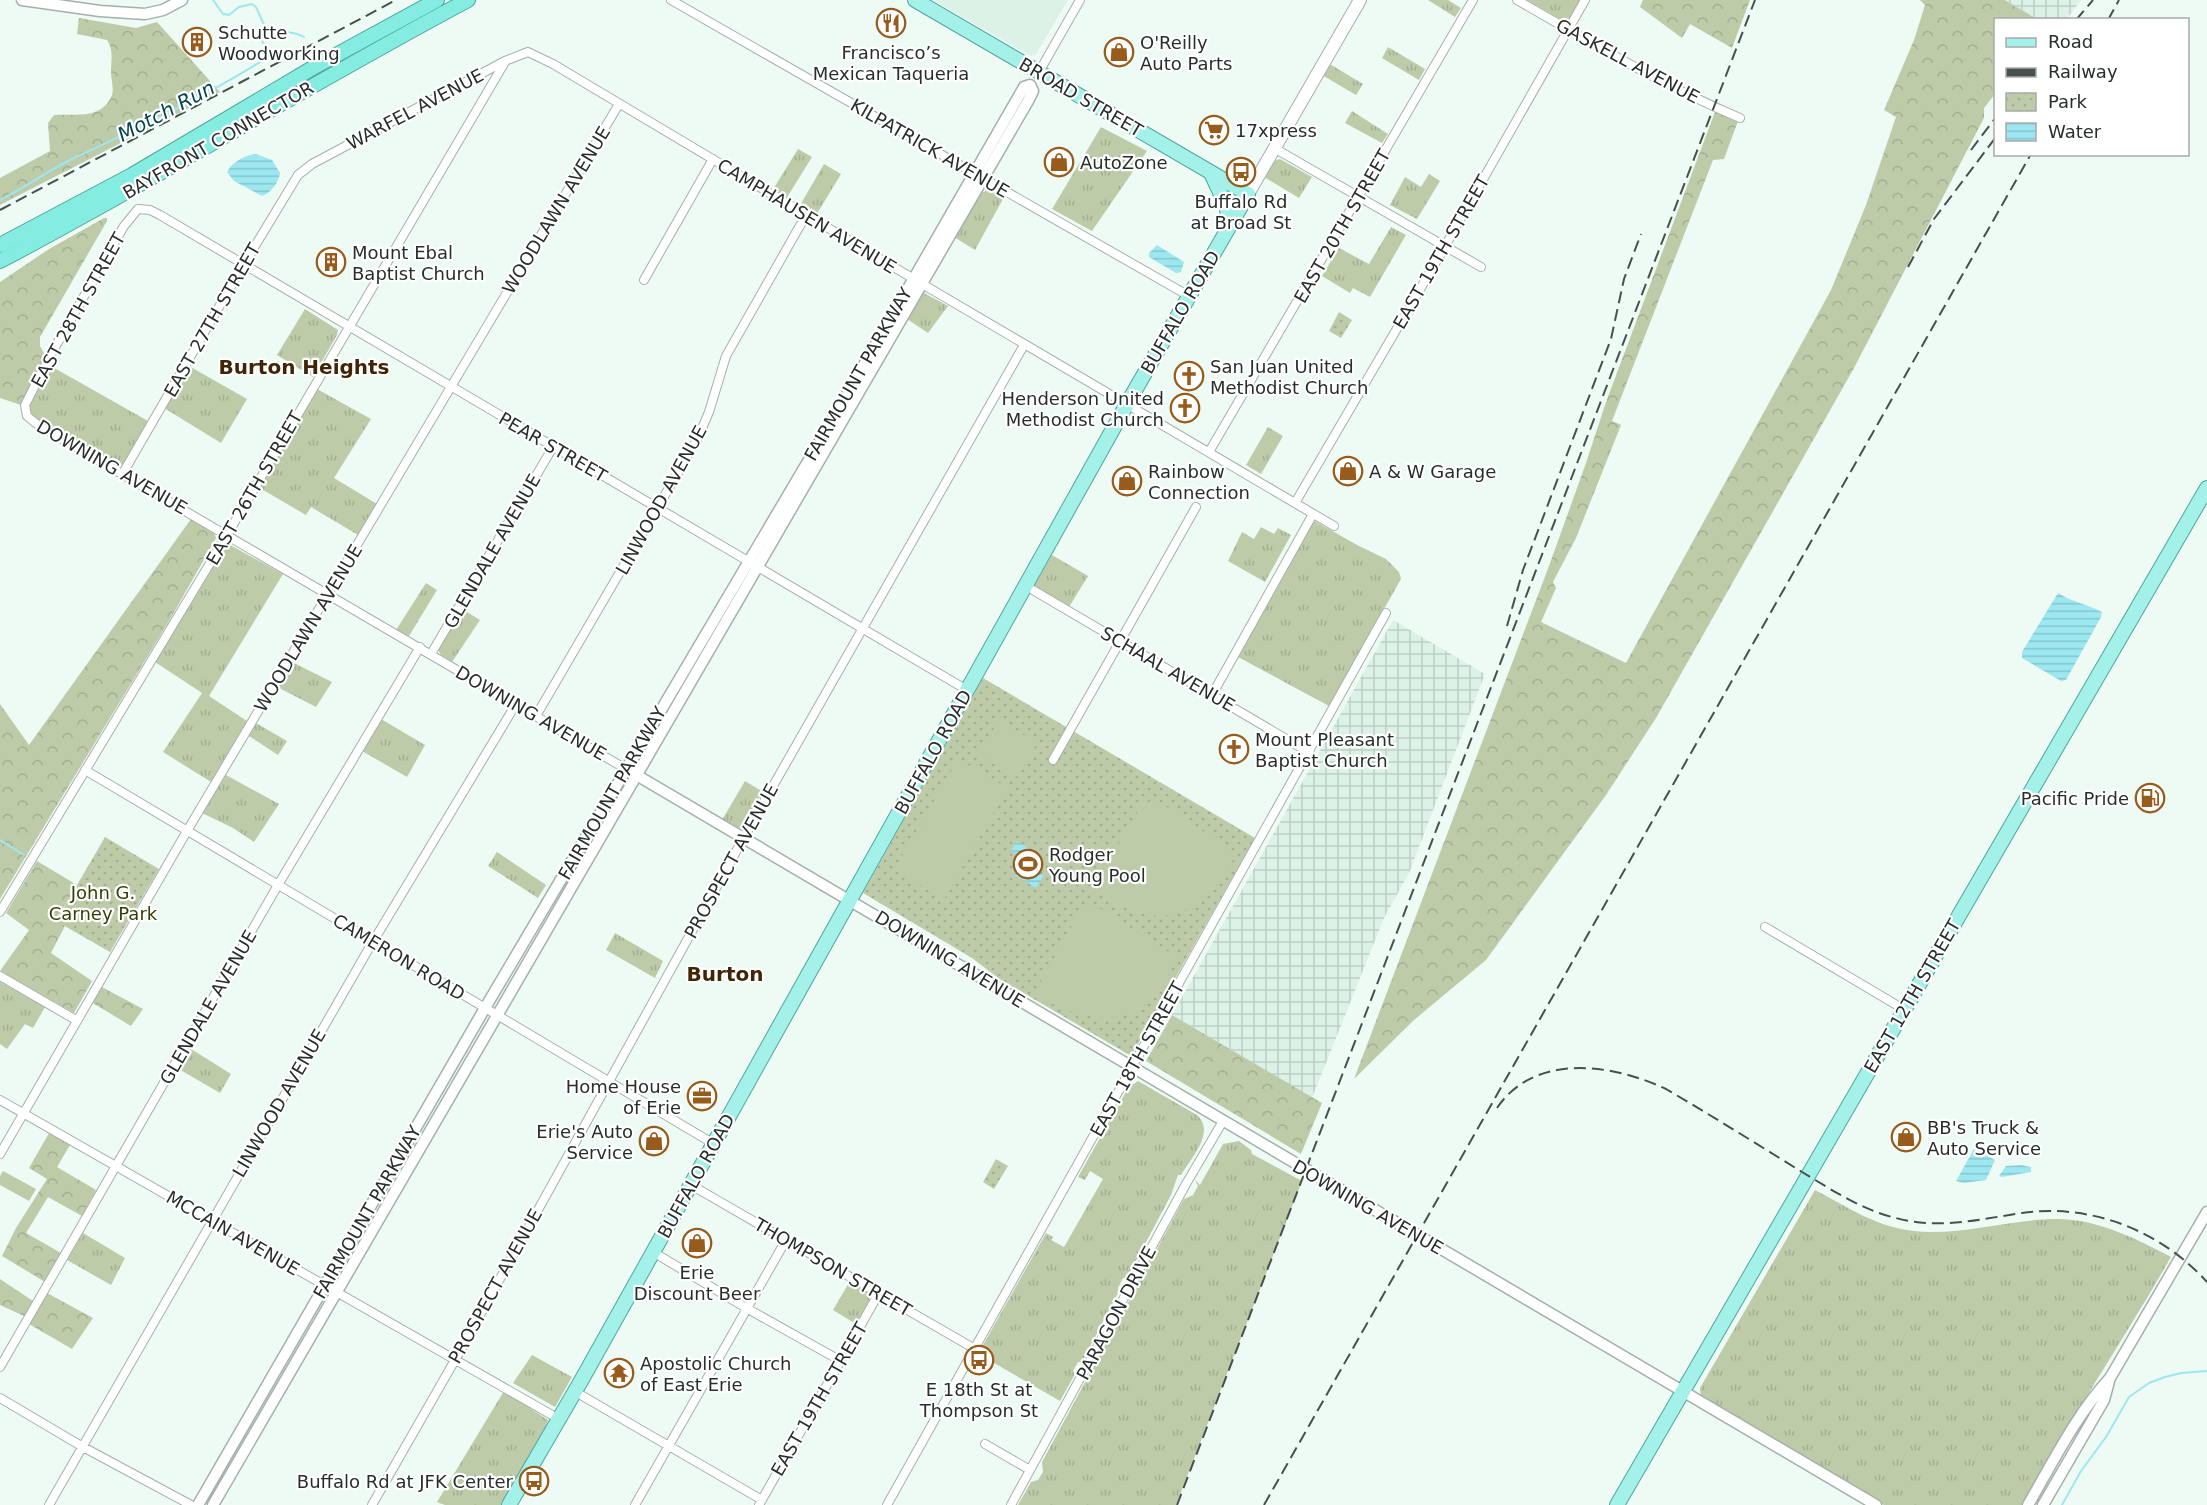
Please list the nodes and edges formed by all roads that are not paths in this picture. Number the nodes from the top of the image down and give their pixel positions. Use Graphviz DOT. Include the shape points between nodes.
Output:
graph roads {
  1 [pos="22,0"];
  2 [pos="182,0"];
  3 [pos="437,0"];
  4 [pos="468,0"];
  5 [pos="671,0"];
  6 [pos="915,0"];
  7 [pos="1080,0"];
  8 [pos="1473,0"];
  9 [pos="1517,0"];
  10 [pos="1585,0"];
  11 [pos="1358,1"];
  12 [pos="1568,29"];
  13 [pos="528,52"];
  14 [pos="505,62"];
  15 [pos="1038,72"];
  16 [pos="619,104"];
  17 [pos="1740,118"];
  18 [pos="1274,148"];
  19 [pos="712,159"];
  20 [pos="304,169"];
  21 [pos="1211,173"];
  22 [pos="979,176"];
  23 [pos="1248,194"];
  24 [pos="1359,197"];
  25 [pos="138,209"];
  26 [pos="806,215"];
  27 [pos="1230,225"];
  28 [pos="0,245"];
  29 [pos="1445,246"];
  30 [pos="0,261"];
  31 [pos="243,266"];
  32 [pos="1481,267"];
  33 [pos="645,280"];
  34 [pos="918,282"];
  35 [pos="1189,296"];
  36 [pos="348,327"];
  37 [pos="1024,345"];
  38 [pos="451,387"];
  39 [pos="1127,404"];
  40 [pos="25,414"];
  41 [pos="553,447"];
  42 [pos="1209,452"];
  43 [pos="123,473"];
  44 [pos="2205,497"];
  45 [pos="1295,503"];
  46 [pos="1196,507"];
  47 [pos="658,509"];
  48 [pos="1313,513"];
  49 [pos="1334,526"];
  50 [pos="227,535"];
  51 [pos="752,564"];
  52 [pos="1026,586"];
  53 [pos="328,594"];
  54 [pos="1386,613"];
  55 [pos="863,629"];
  56 [pos="1120,641"];
  57 [pos="420,647"];
  58 [pos="431,654"];
  59 [pos="968,690"];
  60 [pos="1212,695"];
  61 [pos="516,704"];
  62 [pos="536,716"];
  63 [pos="1310,753"];
  64 [pos="1053,760"];
  65 [pos="626,769"];
  66 [pos="85,770"];
  67 [pos="637,775"];
  68 [pos="186,831"];
  69 [pos="744,837"];
  70 [pos="279,885"];
  71 [pos="850,900"];
  72 [pos="0,912"];
  73 [pos="1765,927"];
  74 [pos="374,941"];
  75 [pos="0,976"];
  76 [pos="485,1008"];
  77 [pos="1905,1010"];
  78 [pos="496,1014"];
  79 [pos="76,1020"];
  80 [pos="1132,1067"];
  81 [pos="609,1081"];
  82 [pos="0,1100"];
  83 [pos="23,1113"];
  84 [pos="1223,1121"];
  85 [pos="714,1143"];
  86 [pos="0,1154"];
  87 [pos="116,1166"];
  88 [pos="691,1185"];
  89 [pos="2207,1212"];
  90 [pos="211,1220"];
  91 [pos="786,1240"];
  92 [pos="654,1252"];
  93 [pos="324,1285"];
  94 [pos="336,1292"];
  95 [pos="879,1293"];
  96 [pos="748,1309"];
  97 [pos="975,1349"];
  98 [pos="455,1359"];
  99 [pos="841,1361"];
  100 [pos="0,1368"];
  101 [pos="2110,1378"];
  102 [pos="574,1391"];
  103 [pos="1683,1392"];
  104 [pos="0,1398"];
  105 [pos="559,1419"];
  106 [pos="986,1444"];
  107 [pos="83,1447"];
  108 [pos="668,1447"];
  109 [pos="1030,1470"];
  110 [pos="761,1503"];
  111 [pos="49,1505"];
  112 [pos="190,1505"];
  113 [pos="198,1505"];
  114 [pos="213,1505"];
  115 [pos="372,1505"];
  116 [pos="509,1505"];
  117 [pos="635,1505"];
  118 [pos="887,1505"];
  119 [pos="1011,1505"];
  120 [pos="1617,1505"];
  121 [pos="1876,1505"];
  122 [pos="2028,1505"];
  123 [pos="2043,1505"];
  1 -- 2 [label="street" via="145,15"];
  3 -- 28 [label="highway, BAYFRONT CONNECTOR" via="132,175"];
  4 -- 30 [label="highway, BAYFRONT CONNECTOR"];
  5 -- 22 [label="street, KILPATRICK AVENUE"];
  6 -- 15 [label="main road, BROAD STREET"];
  7 -- 15 [label="street, FAIRMOUNT PARKWAY"];
  8 -- 24 [label="street, EAST 20TH STREET"];
  9 -- 12 [label="street, GASKELL AVENUE"];
  10 -- 12 [label="street, EAST 19TH STREET"];
  11 -- 18 [label="main road, BUFFALO ROAD"];
  12 -- 17 [label="street, GASKELL AVENUE" via="1678,90"];
  12 -- 29 [label="street, EAST 19TH STREET"];
  13 -- 14 [label="street, WARFEL AVENUE"];
  13 -- 16 [label="street, CAMPHAUSEN AVENUE"];
  14 -- 20 [label="street, WARFEL AVENUE"];
  14 -- 36 [label="street, EAST 26TH STREET"];
  15 -- 21 [label="main road, BROAD STREET"];
  15 -- 22 [label="street, FAIRMOUNT PARKWAY" via="1030,85 1033,91"];
  16 -- 19 [label="street, CAMPHAUSEN AVENUE"];
  16 -- 38 [label="street, WOODLAWN AVENUE"];
  18 -- 23 [label="main road, BUFFALO ROAD"];
  18 -- 24 [label="street"];
  19 -- 26 [label="street, CAMPHAUSEN AVENUE"];
  19 -- 33 [label="street"];
  20 -- 31 [label="street, EAST 27TH STREET"];
  21 -- 23 [label="main road, BROAD STREET"];
  21 -- 27 [label="main road" via="1224,199"];
  22 -- 34 [label="street, FAIRMOUNT PARKWAY"];
  22 -- 35 [label="street, KILPATRICK AVENUE"];
  23 -- 27 [label="main road, BUFFALO ROAD"];
  24 -- 29 [label="street"];
  24 -- 42 [label="street, EAST 20TH STREET"];
  25 -- 31 [label="street, PEAR STREET" via="160,215"];
  25 -- 40 [label="street, EAST 28TH STREET" via="124,226 50,356 25,405"];
  26 -- 34 [label="street, CAMPHAUSEN AVENUE"];
  26 -- 47 [label="street, LINWOOD AVENUE" via="734,340 720,370 704,425"];
  27 -- 35 [label="main road, BUFFALO ROAD"];
  29 -- 32 [label="street"];
  29 -- 45 [label="street, EAST 19TH STREET"];
  31 -- 36 [label="street, PEAR STREET"];
  31 -- 43 [label="street, EAST 27TH STREET"];
  34 -- 37 [label="street, CAMPHAUSEN AVENUE"];
  34 -- 51 [label="street, FAIRMOUNT PARKWAY"];
  35 -- 39 [label="main road, BUFFALO ROAD"];
  36 -- 38 [label="street, PEAR STREET"];
  36 -- 50 [label="street, EAST 26TH STREET"];
  37 -- 39 [label="street, CAMPHAUSEN AVENUE"];
  37 -- 55 [label="street, PROSPECT AVENUE"];
  38 -- 41 [label="street, PEAR STREET"];
  38 -- 53 [label="street, WOODLAWN AVENUE"];
  39 -- 42 [label="street, CAMPHAUSEN AVENUE"];
  39 -- 52 [label="main road, BUFFALO ROAD"];
  40 -- 43 [label="street, DOWNING AVENUE"];
  41 -- 47 [label="street, PEAR STREET"];
  41 -- 58 [label="street, GLENDALE AVENUE"];
  42 -- 45 [label="street, CAMPHAUSEN AVENUE"];
  43 -- 50 [label="street, DOWNING AVENUE"];
  44 -- 77 [label="main road, EAST 12TH STREET"];
  45 -- 48 [label="street, CAMPHAUSEN AVENUE"];
  46 -- 56 [label="street"];
  47 -- 51 [label="street, PEAR STREET"];
  47 -- 62 [label="street, LINWOOD AVENUE"];
  48 -- 49 [label="street, CAMPHAUSEN AVENUE"];
  48 -- 60 [label="street"];
  50 -- 53 [label="street, DOWNING AVENUE"];
  50 -- 66 [label="street, EAST 26TH STREET"];
  51 -- 55 [label="street, PEAR STREET"];
  51 -- 65 [label="street, FAIRMOUNT PARKWAY"];
  51 -- 67 [label="street, FAIRMOUNT PARKWAY"];
  52 -- 56 [label="street, SCHAAL AVENUE"];
  52 -- 59 [label="main road, BUFFALO ROAD"];
  53 -- 57 [label="street, DOWNING AVENUE"];
  53 -- 68 [label="street, WOODLAWN AVENUE"];
  54 -- 63 [label="street, EAST 18TH STREET"];
  55 -- 59 [label="street, PEAR STREET"];
  55 -- 69 [label="street, PROSPECT AVENUE"];
  56 -- 60 [label="street, SCHAAL AVENUE"];
  56 -- 64 [label="street"];
  57 -- 58 [label="street, DOWNING AVENUE"];
  57 -- 70 [label="street, GLENDALE AVENUE"];
  58 -- 61 [label="street, DOWNING AVENUE"];
  59 -- 71 [label="main road, BUFFALO ROAD"];
  60 -- 63 [label="street, SCHAAL AVENUE"];
  61 -- 62 [label="street, DOWNING AVENUE"];
  61 -- 74 [label="street, LINWOOD AVENUE"];
  62 -- 65 [label="street, DOWNING AVENUE"];
  63 -- 80 [label="street, EAST 18TH STREET"];
  65 -- 67 [label="street, DOWNING AVENUE"];
  65 -- 76 [label="street, FAIRMOUNT PARKWAY"];
  66 -- 68 [label="street, CAMERON ROAD"];
  66 -- 72 [label="street, EAST 26TH STREET"];
  67 -- 69 [label="street, DOWNING AVENUE"];
  67 -- 78 [label="street, FAIRMOUNT PARKWAY"];
  68 -- 70 [label="street, CAMERON ROAD"];
  68 -- 79 [label="street, WOODLAWN AVENUE"];
  69 -- 71 [label="street, DOWNING AVENUE"];
  69 -- 81 [label="street, PROSPECT AVENUE"];
  70 -- 74 [label="street, CAMERON ROAD"];
  70 -- 87 [label="street, GLENDALE AVENUE"];
  71 -- 80 [label="street, DOWNING AVENUE"];
  71 -- 85 [label="main road, BUFFALO ROAD"];
  73 -- 77 [label="street"];
  74 -- 76 [label="street, CAMERON ROAD"];
  74 -- 90 [label="street, LINWOOD AVENUE"];
  75 -- 79 [label="street"];
  76 -- 78 [label="street, CAMERON ROAD"];
  76 -- 93 [label="street, FAIRMOUNT PARKWAY"];
  77 -- 103 [label="main road, EAST 12TH STREET"];
  78 -- 81 [label="street, CAMERON ROAD"];
  78 -- 94 [label="street, FAIRMOUNT PARKWAY"];
  79 -- 83 [label="street, WOODLAWN AVENUE"];
  80 -- 84 [label="street, DOWNING AVENUE"];
  80 -- 97 [label="street, EAST 18TH STREET"];
  81 -- 85 [label="street, CAMERON ROAD"];
  81 -- 98 [label="street, PROSPECT AVENUE"];
  82 -- 83 [label="street, MCCAIN AVENUE"];
  83 -- 86 [label="street, WOODLAWN AVENUE"];
  83 -- 87 [label="street, MCCAIN AVENUE"];
  84 -- 103 [label="street, DOWNING AVENUE"];
  84 -- 109 [label="street, PARAGON DRIVE"];
  85 -- 88 [label="main road, BUFFALO ROAD"];
  87 -- 90 [label="street, MCCAIN AVENUE"];
  87 -- 100 [label="street, GLENDALE AVENUE"];
  88 -- 91 [label="street, THOMPSON STREET"];
  88 -- 92 [label="main road, BUFFALO ROAD"];
  89 -- 101 [label="street"];
  90 -- 93 [label="street, MCCAIN AVENUE"];
  90 -- 107 [label="street, LINWOOD AVENUE"];
  91 -- 95 [label="street, THOMPSON STREET"];
  91 -- 96 [label="street"];
  92 -- 96 [label="street"];
  92 -- 102 [label="main road, BUFFALO ROAD"];
  93 -- 94 [label="street, MCCAIN AVENUE"];
  93 -- 113 [label="street, FAIRMOUNT PARKWAY"];
  94 -- 98 [label="street, MCCAIN AVENUE"];
  94 -- 114 [label="street, FAIRMOUNT PARKWAY"];
  95 -- 97 [label="street, THOMPSON STREET"];
  95 -- 99 [label="street, EAST 19TH STREET"];
  96 -- 99 [label="street"];
  96 -- 108 [label="street"];
  97 -- 118 [label="street, EAST 18TH STREET"];
  98 -- 105 [label="street, MCCAIN AVENUE"];
  98 -- 115 [label="street, PROSPECT AVENUE"];
  99 -- 110 [label="street, EAST 19TH STREET"];
  101 -- 122 [label="street" via="2077,1421"];
  101 -- 123 [label="street" via="2104,1400"];
  102 -- 105 [label="main road, BUFFALO ROAD"];
  102 -- 108 [label="street"];
  103 -- 120 [label="main road, EAST 12TH STREET"];
  103 -- 121 [label="street, DOWNING AVENUE"];
  104 -- 107 [label="street"];
  105 -- 116 [label="main road, BUFFALO ROAD"];
  106 -- 109 [label="street"];
  107 -- 111 [label="street, LINWOOD AVENUE"];
  107 -- 112 [label="street"];
  108 -- 110 [label="street"];
  108 -- 117 [label="street"];
  109 -- 119 [label="street, PARAGON DRIVE"];
}
